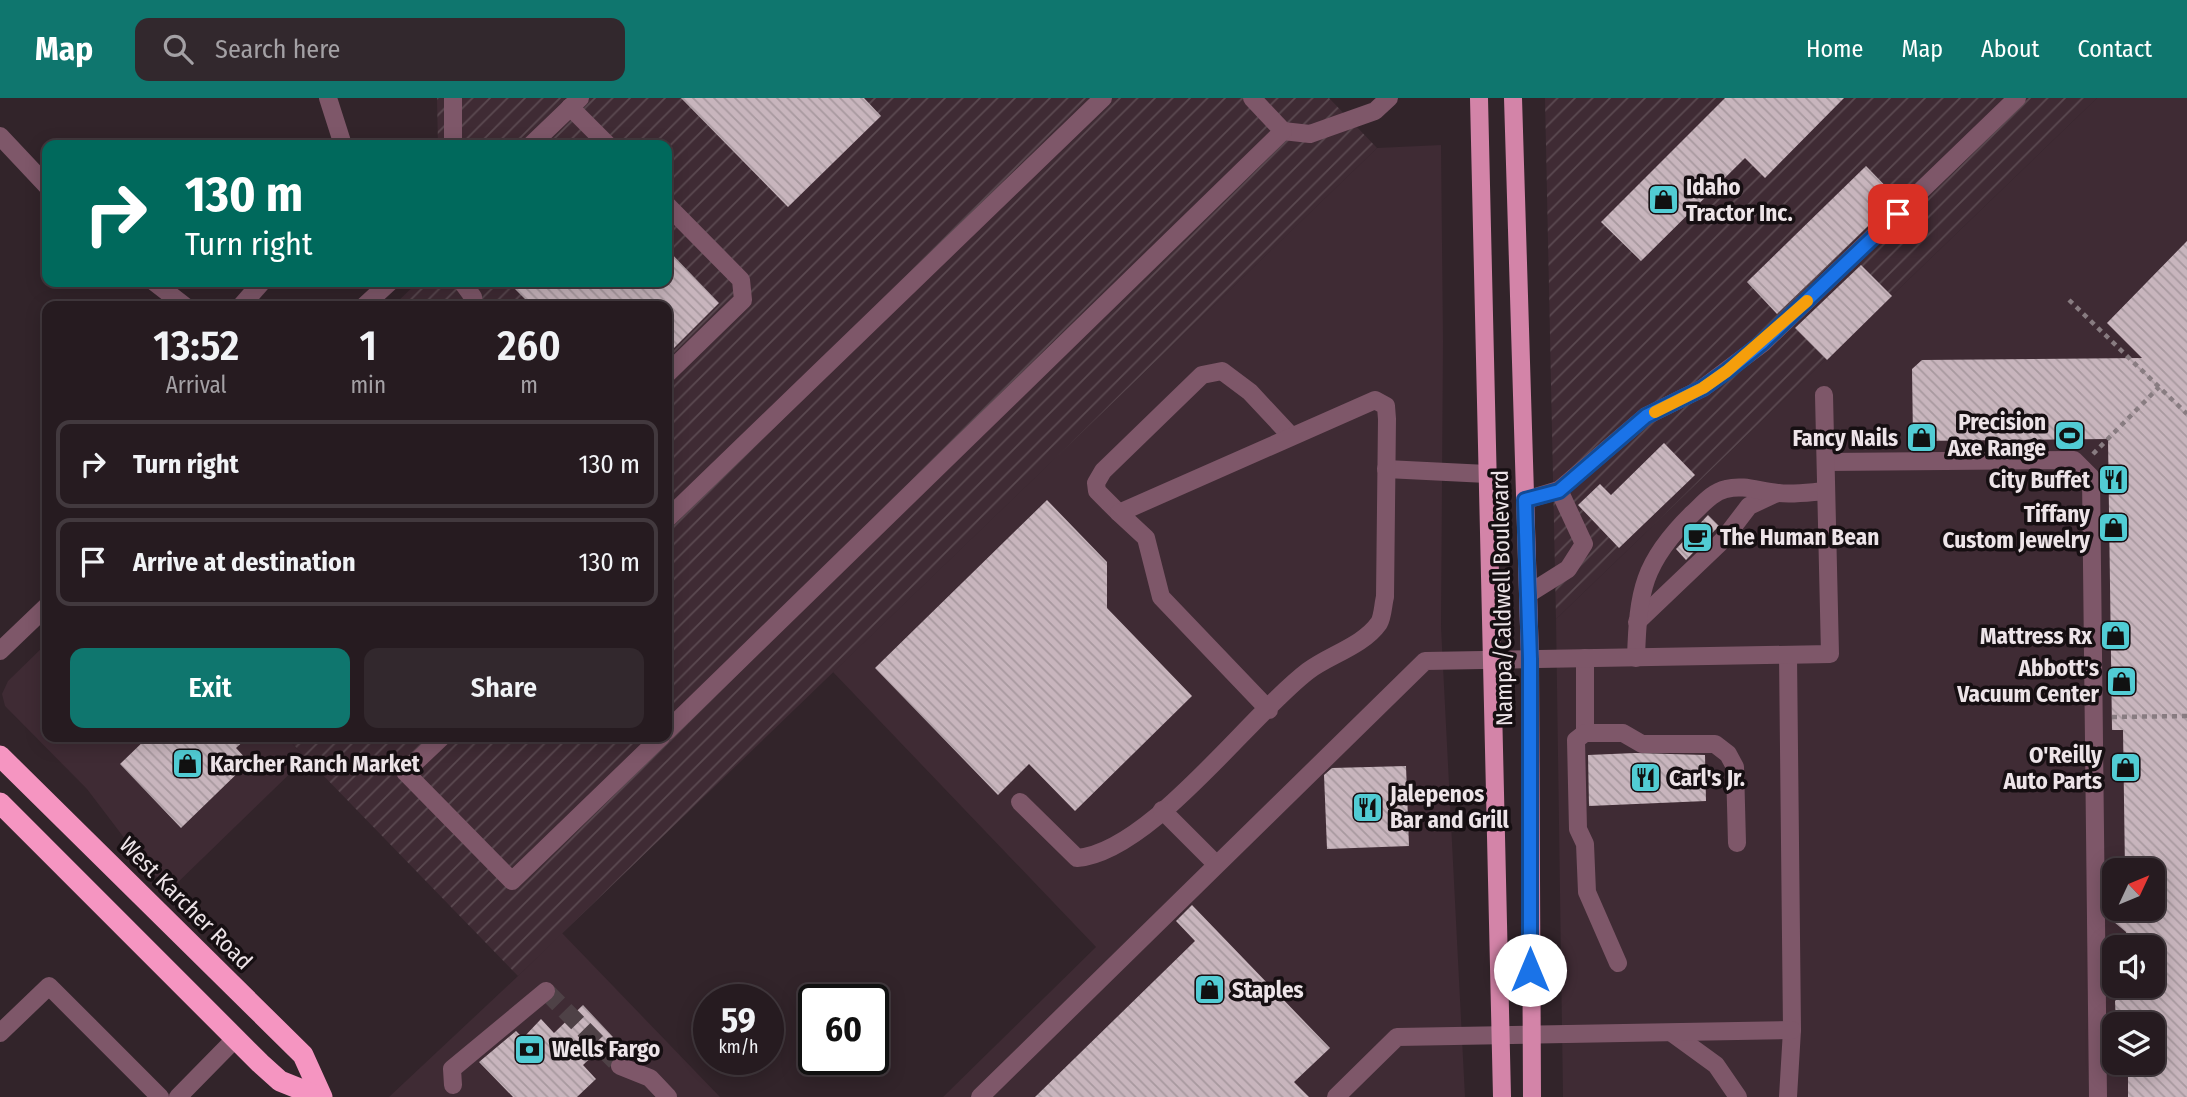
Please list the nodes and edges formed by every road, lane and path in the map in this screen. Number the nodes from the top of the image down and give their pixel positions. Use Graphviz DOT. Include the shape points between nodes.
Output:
graph roads {
  1 [pos="328,98"];
  2 [pos="453,98"];
  3 [pos="1103,98"];
  4 [pos="1252,98"];
  5 [pos="1389,98"];
  6 [pos="1479,98"];
  7 [pos="1513,98"];
  8 [pos="2017,98"];
  9 [pos="575,103"];
  10 [pos="1283,131"];
  11 [pos="0,136"];
  12 [pos="342,140"];
  13 [pos="453,140"];
  14 [pos="536,140"];
  15 [pos="604,140"];
  16 [pos="42,181"];
  17 [pos="672,210"];
  18 [pos="160,287"];
  19 [pos="258,287"];
  20 [pos="385,287"];
  21 [pos="2069,300"];
  22 [pos="179,301"];
  23 [pos="245,301"];
  24 [pos="369,301"];
  25 [pos="672,369"];
  26 [pos="2159,387"];
  27 [pos="1824,395"];
  28 [pos="2187,414"];
  29 [pos="1291,436"];
  30 [pos="1826,462"];
  31 [pos="2081,466"];
  32 [pos="1386,470"];
  33 [pos="1487,474"];
  34 [pos="1559,491"];
  35 [pos="1826,491"];
  36 [pos="1777,493"];
  37 [pos="1525,500"];
  38 [pos="1119,513"];
  39 [pos="672,514"];
  40 [pos="1528,594"];
  41 [pos="42,611"];
  42 [pos="1637,622"];
  43 [pos="0,651"];
  44 [pos="1788,655"];
  45 [pos="1636,657"];
  46 [pos="1584,658"];
  47 [pos="1530,659"];
  48 [pos="1491,660"];
  49 [pos="1269,710"];
  50 [pos="2187,716"];
  51 [pos="2094,718"];
  52 [pos="672,726"];
  53 [pos="1585,733"];
  54 [pos="437,742"];
  55 [pos="656,742"];
  56 [pos="0,756"];
  57 [pos="1020,802"];
  58 [pos="0,803"];
  59 [pos="1162,810"];
  60 [pos="1737,844"];
  61 [pos="1216,864"];
  62 [pos="1618,962"];
  63 [pos="546,991"];
  64 [pos="1792,1030"];
  65 [pos="0,1033"];
  66 [pos="1672,1033"];
  67 [pos="1530,1035"];
  68 [pos="1502,1036"];
  69 [pos="236,1039"];
  70 [pos="620,1066"];
  71 [pos="453,1085"];
  72 [pos="160,1097"];
  73 [pos="178,1097"];
  74 [pos="321,1097"];
  75 [pos="668,1097"];
  76 [pos="980,1097"];
  77 [pos="1336,1097"];
  78 [pos="1502,1097"];
  79 [pos="1532,1097"];
  80 [pos="1738,1097"];
  81 [pos="1788,1097"];
  82 [pos="2098,1097"];
  1 -- 12 [label="street"];
  2 -- 13 [label="street"];
  3 -- 39 [label="street"];
  4 -- 10 [label="street"];
  5 -- 10 [label="street" via="1375,111 1310,134"];
  6 -- 33 [label="main road, Nampa/Caldwell Boulevard"];
  7 -- 37 [label="main road, Nampa/Caldwell Boulevard"];
  8 -- 34 [label="street" via="1763,342 1703,388 1646,416"];
  9 -- 14 [label="street"];
  9 -- 15 [label="street"];
  10 -- 52 [label="street"];
  11 -- 16 [label="street"];
  17 -- 25 [label="street" via="741,280 743,300"];
  18 -- 22 [label="street"];
  19 -- 23 [label="street"];
  20 -- 24 [label="street"];
  21 -- 26 [label="path"];
  26 -- 28 [label="path"];
  26 -- 31 [label="path"];
  27 -- 30 [label="street"];
  29 -- 32 [label="street" via="1375,400 1385,406"];
  29 -- 38 [label="street"];
  29 -- 38 [label="street" via="1250,392 1222,371 1202,374 1103,471 1097,491"];
  30 -- 31 [label="street" via="2074,460"];
  30 -- 35 [label="street"];
  31 -- 51 [label="street" via="2091,477"];
  32 -- 33 [label="street"];
  32 -- 49 [label="street" via="1385,597 1379,622 1308,671"];
  33 -- 48 [label="main road, Nampa/Caldwell Boulevard"];
  34 -- 37 [label="street"];
  34 -- 40 [label="street" via="1584,544 1568,569"];
  35 -- 36 [label="street"];
  35 -- 44 [label="street" via="1830,654"];
  36 -- 42 [label="street" via="1749,506 1723,540"];
  36 -- 42 [label="street" via="1754,486 1714,493 1666,540 1650,566"];
  37 -- 40 [label="main road, Nampa/Caldwell Boulevard"];
  38 -- 49 [label="street" via="1146,538 1161,597"];
  40 -- 47 [label="main road, Nampa/Caldwell Boulevard"];
  41 -- 43 [label="street"];
  42 -- 45 [label="street"];
  44 -- 45 [label="street"];
  44 -- 64 [label="street"];
  45 -- 46 [label="street"];
  46 -- 47 [label="street"];
  46 -- 53 [label="street"];
  47 -- 48 [label="street"];
  47 -- 67 [label="main road, Nampa/Caldwell Boulevard"];
  48 -- 61 [label="street" via="1424,661"];
  48 -- 68 [label="main road, Nampa/Caldwell Boulevard"];
  49 -- 59 [label="street"];
  50 -- 51 [label="path"];
  51 -- 82 [label="street"];
  53 -- 60 [label="street" via="1623,733 1642,744 1715,744 1735,767"];
  53 -- 62 [label="street" via="1576,740 1578,829 1585,844 1587,892"];
  54 -- 55 [label="street" via="405,772 512,881"];
  56 -- 74 [label="highway, West Karcher Road" via="303,1055"];
  57 -- 59 [label="street" via="1077,858 1096,857 1129,841"];
  58 -- 69 [label="highway, West Karcher Road"];
  59 -- 61 [label="street"];
  61 -- 76 [label="street"];
  63 -- 71 [label="street" via="452,1069"];
  64 -- 66 [label="street"];
  64 -- 81 [label="street"];
  65 -- 72 [label="street" via="49,986"];
  66 -- 67 [label="street"];
  66 -- 80 [label="street" via="1716,1065"];
  67 -- 68 [label="street"];
  67 -- 79 [label="main road, Nampa/Caldwell Boulevard"];
  68 -- 77 [label="street" via="1397,1037"];
  68 -- 78 [label="main road, Nampa/Caldwell Boulevard"];
  69 -- 73 [label="street"];
  69 -- 74 [label="highway, West Karcher Road" via="280,1081"];
  70 -- 75 [label="street" via="650,1078"];
}
